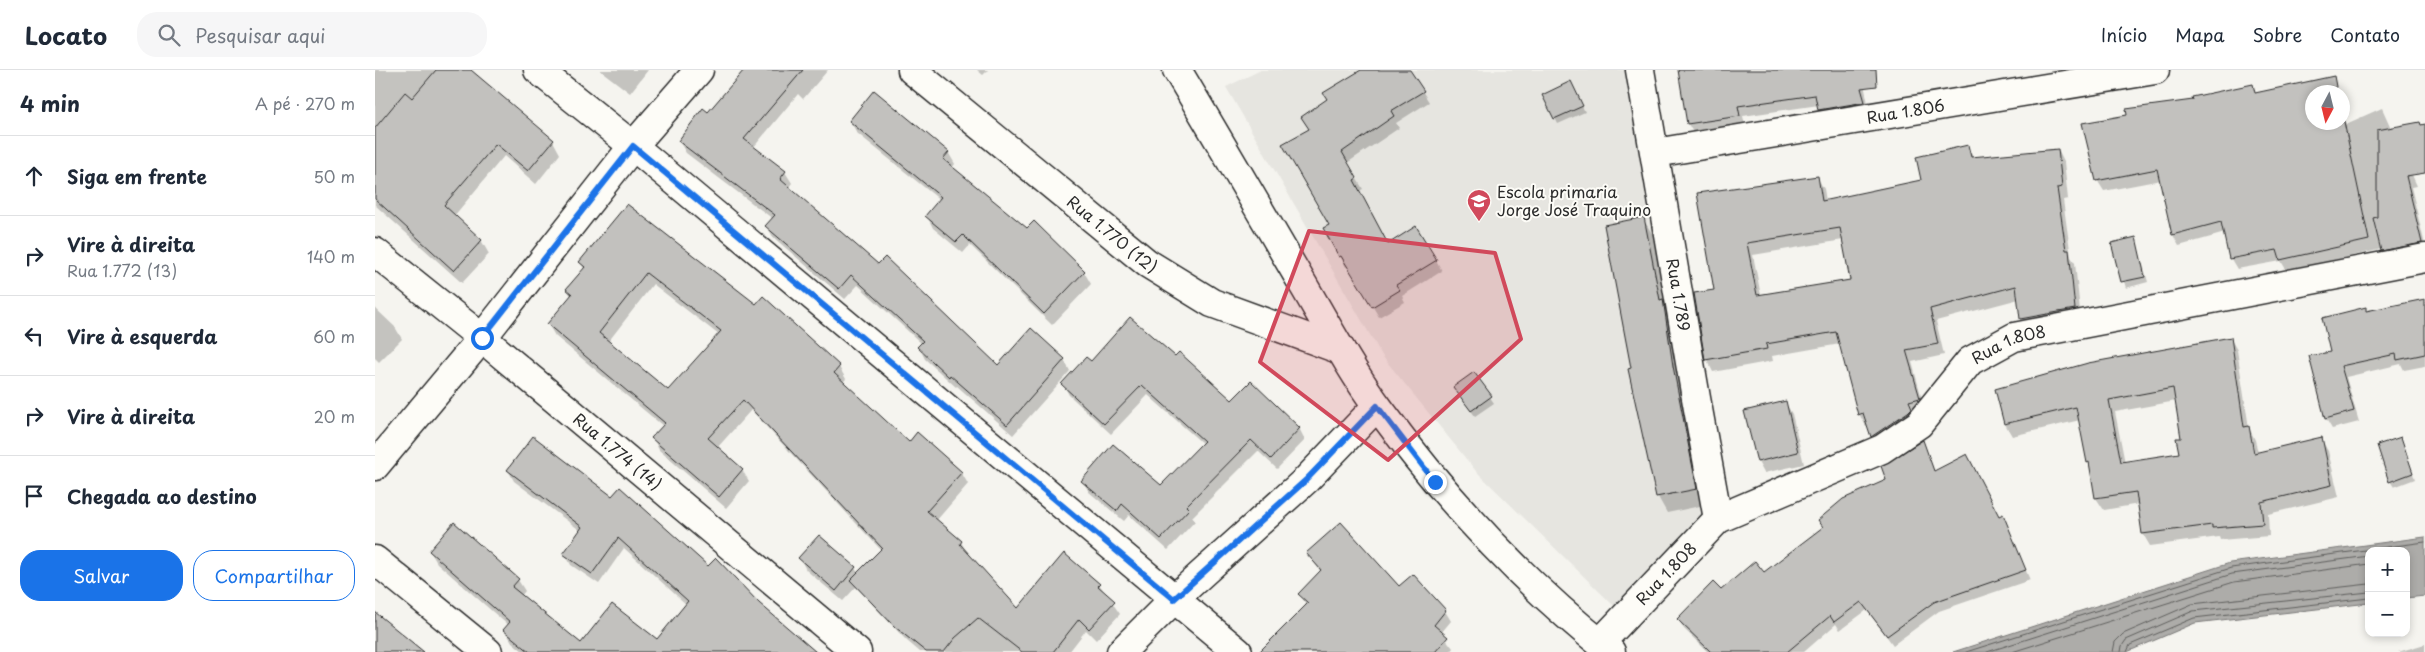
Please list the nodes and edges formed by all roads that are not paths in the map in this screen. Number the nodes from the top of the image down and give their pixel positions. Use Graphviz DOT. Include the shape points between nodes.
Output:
graph roads {
  1 [pos="538,70"];
  2 [pos="699,70"];
  3 [pos="912,70"];
  4 [pos="1177,70"];
  5 [pos="1640,70"];
  6 [pos="2155,70"];
  7 [pos="633,146"];
  8 [pos="1655,153"];
  9 [pos="375,252"];
  10 [pos="2425,258"];
  11 [pos="482,338"];
  12 [pos="1341,350"];
  13 [pos="1377,406"];
  14 [pos="375,466"];
  15 [pos="1718,518"];
  16 [pos="375,560"];
  17 [pos="1174,599"];
  18 [pos="1606,648"];
  19 [pos="488,652"];
  20 [pos="857,652"];
  21 [pos="1121,652"];
  22 [pos="1238,652"];
  1 -- 7 [label="street"];
  2 -- 7 [label="street"];
  3 -- 12 [label="street, Rua 1.770 (12)" via="1147,263 1212,303"];
  4 -- 12 [label="street"];
  5 -- 8 [label="street, Rua 1.789"];
  6 -- 8 [label="street, Rua 1.806"];
  7 -- 11 [label="street"];
  7 -- 17 [label="street"];
  8 -- 15 [label="street, Rua 1.789"];
  9 -- 11 [label="street, Rua 1.774 (14)"];
  10 -- 15 [label="street, Rua 1.808" via="2014,337 1970,361 1919,424 1882,449"];
  11 -- 14 [label="street"];
  11 -- 20 [label="street, Rua 1.774 (14)"];
  12 -- 13 [label="street"];
  13 -- 17 [label="street" via="1306,480"];
  13 -- 18 [label="street" via="1478,532"];
  15 -- 18 [label="street, Rua 1.808"];
  16 -- 19 [label="street"];
  17 -- 21 [label="street"];
  17 -- 22 [label="street"];
}
